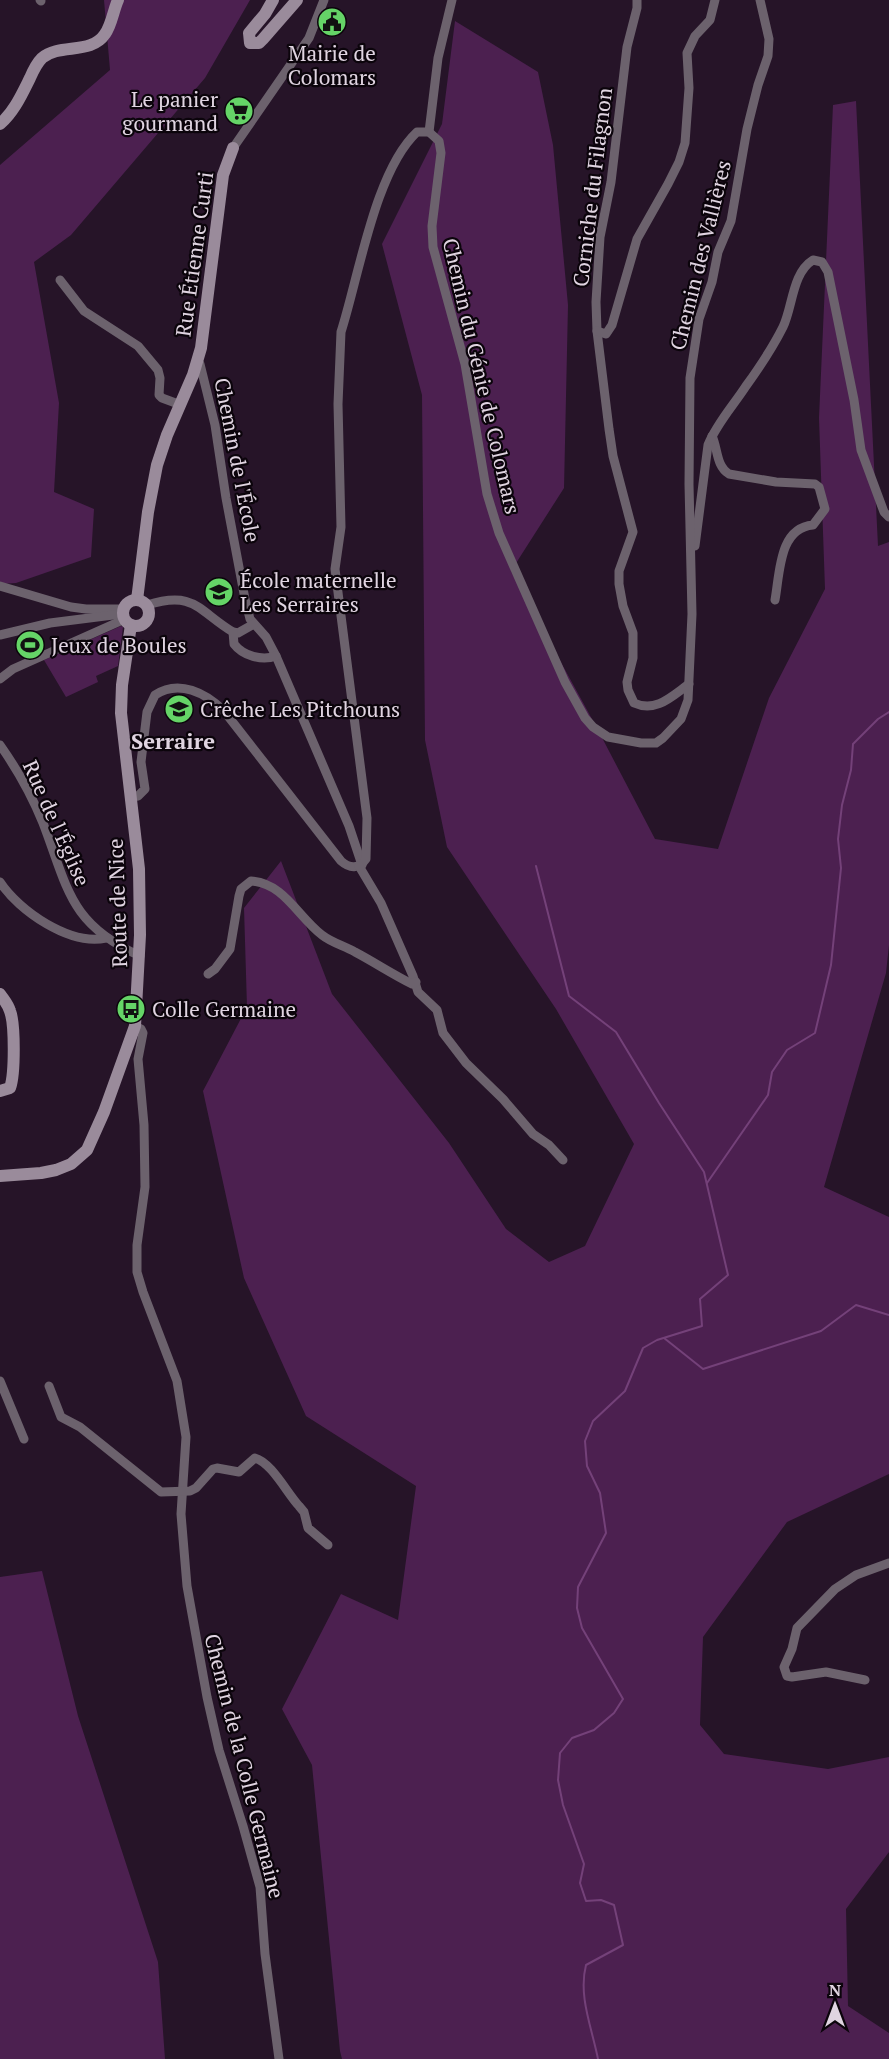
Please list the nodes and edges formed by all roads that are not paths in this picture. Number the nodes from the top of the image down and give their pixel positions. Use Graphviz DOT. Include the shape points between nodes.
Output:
graph roads {
  1 [pos="118,0"];
  2 [pos="273,0"];
  3 [pos="297,0"];
  4 [pos="324,0"];
  5 [pos="452,0"];
  6 [pos="637,0"];
  7 [pos="715,0"];
  8 [pos="760,0"];
  9 [pos="0,124"];
  10 [pos="429,132"];
  11 [pos="233,148"];
  12 [pos="60,280"];
  13 [pos="597,331"];
  14 [pos="197,361"];
  15 [pos="181,405"];
  16 [pos="712,436"];
  17 [pos="889,517"];
  18 [pos="690,559"];
  19 [pos="0,586"];
  20 [pos="775,600"];
  21 [pos="142,602"];
  22 [pos="126,617"];
  23 [pos="254,624"];
  24 [pos="233,632"];
  25 [pos="0,635"];
  26 [pos="276,656"];
  27 [pos="0,679"];
  28 [pos="689,684"];
  29 [pos="0,745"];
  30 [pos="131,797"];
  31 [pos="361,865"];
  32 [pos="0,882"];
  33 [pos="106,938"];
  34 [pos="140,956"];
  35 [pos="208,974"];
  36 [pos="416,982"];
  37 [pos="0,994"];
  38 [pos="135,1026"];
  39 [pos="0,1091"];
  40 [pos="563,1160"];
  41 [pos="0,1176"];
  42 [pos="0,1380"];
  43 [pos="49,1386"];
  44 [pos="24,1439"];
  45 [pos="182,1491"];
  46 [pos="328,1545"];
  47 [pos="889,1563"];
  48 [pos="865,1680"];
  49 [pos="279,2059"];
  1 -- 9 [label="main road" via="105,35 97,43 58,50 40,60 13,109"];
  2 -- 3 [label="main road" via="249,33 250,43 259,43"];
  4 -- 11 [label="street, Rue Étienne Curti" via="309,38"];
  5 -- 10 [label="street" via="438,57"];
  6 -- 13 [label="street, Corniche du Filagnon" via="600,237"];
  7 -- 13 [label="street" via="710,20 695,36 687,53 687,123 679,162 637,239 612,325 606,334"];
  8 -- 18 [label="street, Chemin des Vallières" via="769,39 768,56 747,129 731,221 699,319 690,378"];
  10 -- 28 [label="street, Chemin du Génie de Colomars" via="439,141 441,153 433,247 465,364 487,494 499,533 565,682 585,718 598,731 608,737 650,743 663,738 681,719"];
  10 -- 31 [label="street" via="417,132 405,143 382,190 341,332 341,513 335,569 367,818 367,854"];
  11 -- 14 [label="main road, Rue Étienne Curti" via="223,175"];
  12 -- 15 [label="street" via="84,310 138,346 158,370 159,395"];
  13 -- 28 [label="street, Corniche du Filagnon" via="613,456 633,532 619,571 620,595 633,633 628,690 634,703 649,707 657,706"];
  14 -- 15 [label="main road, Rue Étienne Curti"];
  14 -- 23 [label="street, Chemin de l'École" via="206,383 245,599"];
  15 -- 21 [label="main road, Rue Étienne Curti" via="157,465 148,513"];
  16 -- 17 [label="street" via="784,326 805,265 813,260 822,262 828,272 861,450"];
  16 -- 18 [label="street" via="694,555"];
  16 -- 20 [label="street" via="723,471 729,474 776,482 815,483 819,487 825,509 813,525 801,526 790,536"];
  18 -- 28 [label="street, Chemin du Génie de Colomars"];
  19 -- 22 [label="street" via="71,607"];
  21 -- 22 [label="main road" via="130,601"];
  21 -- 22 [label="main road" via="149,613 147,620 141,624"];
  21 -- 24 [label="street" via="196,605"];
  22 -- 25 [label="street" via="50,623"];
  22 -- 27 [label="street" via="13,669"];
  22 -- 30 [label="main road, Route de Nice" via="121,699"];
  23 -- 24 [label="street"];
  23 -- 26 [label="street, Chemin de l'École"];
  24 -- 26 [label="street" via="234,644 242,651 260,658"];
  26 -- 31 [label="street, Chemin de l'École" via="345,814"];
  29 -- 33 [label="street, Rue de l'Église" via="37,811 70,897"];
  30 -- 31 [label="street" via="145,789 141,762 150,702 161,691 191,690 224,711 341,861 351,867"];
  30 -- 34 [label="main road, Route de Nice" via="139,869"];
  31 -- 36 [label="street, Chemin de l'École"];
  32 -- 33 [label="street" via="17,903 42,921 84,938"];
  33 -- 34 [label="street, Rue de l'Église"];
  34 -- 38 [label="main road, Route de Nice"];
  35 -- 36 [label="street" via="230,949 239,896 251,881 274,887 327,938 412,984"];
  36 -- 40 [label="street, Chemin de l'École" via="418,992 437,1010 443,1034 466,1063"];
  37 -- 39 [label="main road" via="11,1012 13,1071 10,1088"];
  38 -- 41 [label="main road, Route de Nice" via="87,1150 71,1164 56,1170"];
  38 -- 45 [label="street, Chemin de la Colle Germaine" via="143,1033 138,1067 145,1187 137,1272 177,1381 186,1437"];
  42 -- 44 [label="street"];
  43 -- 45 [label="street" via="62,1417 80,1427 154,1488 161,1492"];
  45 -- 46 [label="street" via="196,1488 213,1469 239,1472 259,1458 304,1512 308,1528"];
  45 -- 49 [label="street, Chemin de la Colle Germaine" via="181,1520 195,1640 219,1750 260,1887"];
  47 -- 48 [label="street" via="856,1575 836,1589 797,1628 784,1667 784,1672 792,1677 826,1672"];
}
